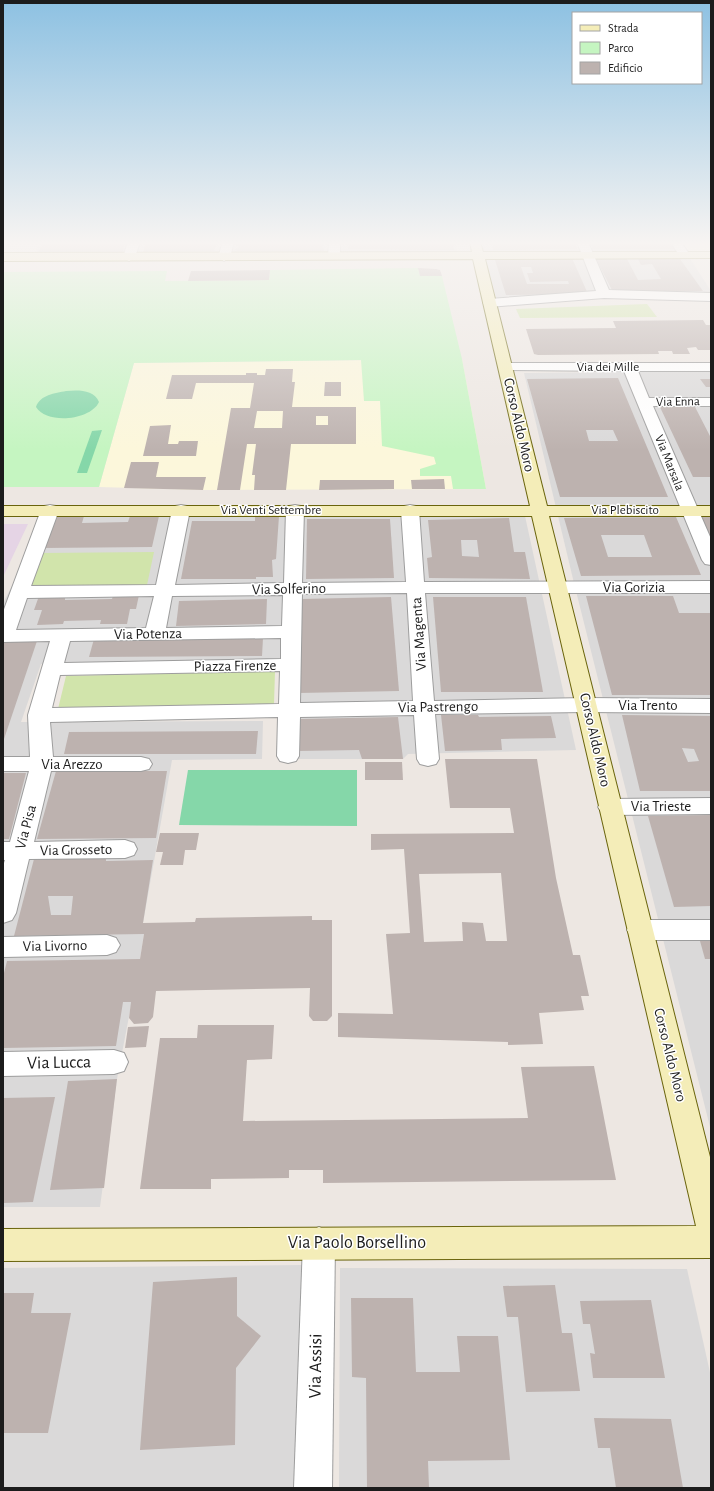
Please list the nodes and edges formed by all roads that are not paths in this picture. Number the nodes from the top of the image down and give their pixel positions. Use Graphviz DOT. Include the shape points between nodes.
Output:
graph roads {
  1 [pos="491,312"];
  2 [pos="506,367"];
  3 [pos="628,367"];
  4 [pos="686,367"];
  5 [pos="711,367"];
  6 [pos="644,402"];
  7 [pos="709,406"];
  8 [pos="539,509"];
  9 [pos="3,510"];
  10 [pos="50,510"];
  11 [pos="181,510"];
  12 [pos="295,510"];
  13 [pos="410,510"];
  14 [pos="689,510"];
  15 [pos="711,510"];
  16 [pos="711,560"];
  17 [pos="557,586"];
  18 [pos="711,587"];
  19 [pos="416,588"];
  20 [pos="293,589"];
  21 [pos="164,590"];
  22 [pos="21,592"];
  23 [pos="291,632"];
  24 [pos="155,634"];
  25 [pos="61,636"];
  26 [pos="291,665"];
  27 [pos="52,669"];
  28 [pos="586,705"];
  29 [pos="711,706"];
  30 [pos="424,708"];
  31 [pos="289,710"];
  32 [pos="39,715"];
  33 [pos="288,756"];
  34 [pos="428,759"];
  35 [pos="3,764"];
  36 [pos="42,764"];
  37 [pos="141,764"];
  38 [pos="711,806"];
  39 [pos="610,807"];
  40 [pos="125,849"];
  41 [pos="11,851"];
  42 [pos="3,914"];
  43 [pos="640,930"];
  44 [pos="711,930"];
  45 [pos="107,945"];
  46 [pos="3,947"];
  47 [pos="114,1062"];
  48 [pos="3,1064"];
  49 [pos="711,1225"];
  50 [pos="711,1242"];
  51 [pos="319,1243"];
  52 [pos="3,1245"];
  53 [pos="313,1488"];
  1 -- 2 [label="street, Corso Aldo Moro"];
  2 -- 3 [label="street, Via dei Mille"];
  2 -- 8 [label="street, Corso Aldo Moro"];
  3 -- 4 [label="street, Via dei Mille"];
  3 -- 6 [label="street, Via Marsala"];
  4 -- 5 [label="street, Via dei Mille"];
  4 -- 7 [label="street"];
  6 -- 7 [label="street, Via Enna"];
  6 -- 14 [label="street, Via Marsala"];
  8 -- 13 [label="street, Via Venti Settembre"];
  8 -- 14 [label="street, Via Plebiscito"];
  8 -- 17 [label="street, Corso Aldo Moro"];
  9 -- 10 [label="street, Via Venti Settembre"];
  10 -- 11 [label="street, Via Venti Settembre"];
  10 -- 22 [label="street"];
  11 -- 12 [label="street, Via Venti Settembre"];
  11 -- 21 [label="street"];
  12 -- 13 [label="street, Via Venti Settembre"];
  12 -- 20 [label="street"];
  13 -- 19 [label="street, Via Magenta"];
  14 -- 15 [label="street, Via Plebiscito"];
  14 -- 16 [label="street, Via Marsala"];
  17 -- 18 [label="street, Via Gorizia"];
  17 -- 19 [label="street, Via Solferino"];
  17 -- 28 [label="street, Corso Aldo Moro"];
  19 -- 20 [label="street, Via Solferino"];
  19 -- 30 [label="street, Via Magenta"];
  20 -- 21 [label="street, Via Solferino"];
  20 -- 23 [label="street"];
  21 -- 22 [label="street, Via Solferino"];
  21 -- 24 [label="street"];
  22 -- 25 [label="street, Via Potenza" via="4,636"];
  23 -- 24 [label="street, Via Potenza"];
  23 -- 26 [label="street"];
  24 -- 25 [label="street, Via Potenza"];
  25 -- 27 [label="street"];
  26 -- 27 [label="street, Piazza Firenze"];
  26 -- 31 [label="street, Piazza Firenze"];
  27 -- 32 [label="street"];
  28 -- 29 [label="street, Via Trento"];
  28 -- 30 [label="street, Via Pastrengo"];
  28 -- 39 [label="street, Corso Aldo Moro"];
  30 -- 31 [label="street, Via Pastrengo"];
  30 -- 34 [label="street, Via Magenta"];
  31 -- 32 [label="street"];
  31 -- 33 [label="street, Piazza Firenze"];
  32 -- 36 [label="street, Via Pisa"];
  35 -- 36 [label="street, Via Arezzo"];
  36 -- 37 [label="street, Via Arezzo"];
  36 -- 41 [label="street, Via Pisa"];
  38 -- 39 [label="street, Via Trieste"];
  39 -- 43 [label="street, Corso Aldo Moro"];
  40 -- 41 [label="street, Via Grosseto"];
  41 -- 42 [label="street, Via Pisa"];
  43 -- 44 [label="street"];
  43 -- 49 [label="street, Corso Aldo Moro"];
  45 -- 46 [label="street, Via Livorno"];
  47 -- 48 [label="street, Via Lucca"];
  50 -- 51 [label="street, Via Paolo Borsellino"];
  51 -- 52 [label="street, Via Paolo Borsellino"];
  51 -- 53 [label="street, Via Assisi"];
}
